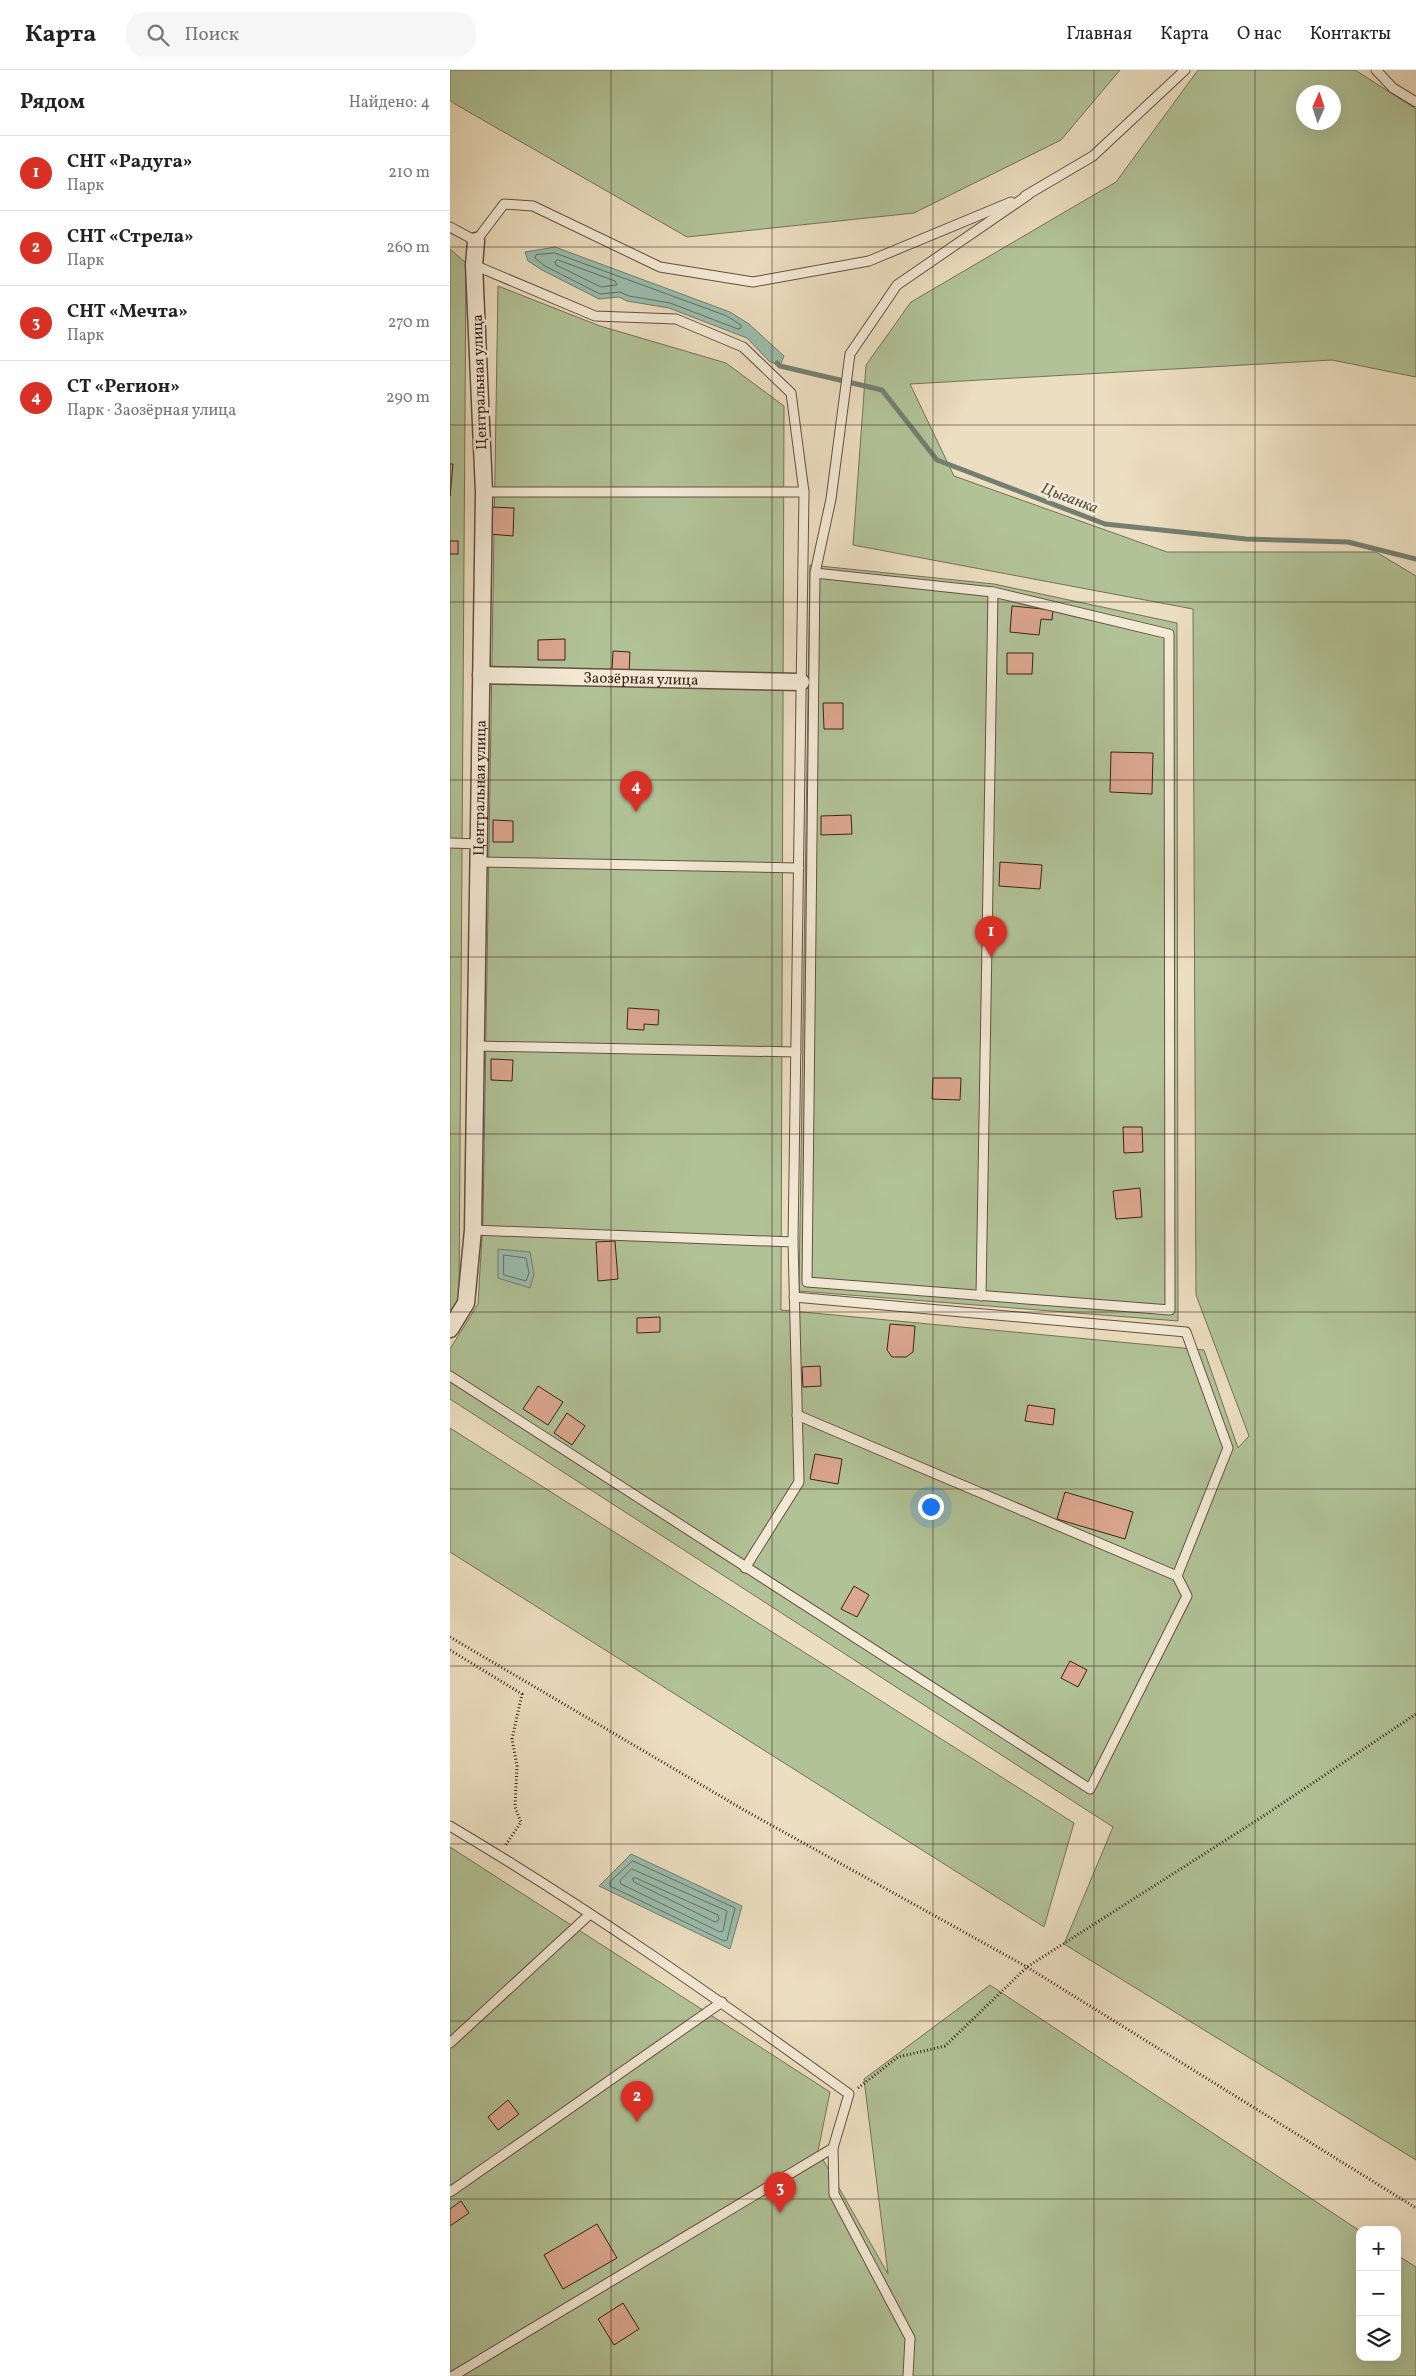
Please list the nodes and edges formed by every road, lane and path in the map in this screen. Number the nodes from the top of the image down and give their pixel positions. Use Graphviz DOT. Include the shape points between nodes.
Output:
graph roads {
  1 [pos="1185,70"];
  2 [pos="1376,70"];
  3 [pos="1416,102"];
  4 [pos="1028,195"];
  5 [pos="450,227"];
  6 [pos="476,241"];
  7 [pos="474,265"];
  8 [pos="484,492"];
  9 [pos="804,492"];
  10 [pos="815,573"];
  11 [pos="994,592"];
  12 [pos="481,675"];
  13 [pos="801,682"];
  14 [pos="450,843"];
  15 [pos="479,844"];
  16 [pos="478,862"];
  17 [pos="798,868"];
  18 [pos="476,1046"];
  19 [pos="796,1052"];
  20 [pos="473,1230"];
  21 [pos="792,1242"];
  22 [pos="981,1296"];
  23 [pos="794,1297"];
  24 [pos="450,1329"];
  25 [pos="450,1376"];
  26 [pos="797,1415"];
  27 [pos="745,1568"];
  28 [pos="1177,1576"];
  29 [pos="450,1637"];
  30 [pos="450,1650"];
  31 [pos="1416,1714"];
  32 [pos="450,1826"];
  33 [pos="499,1855"];
  34 [pos="590,1914"];
  35 [pos="1027,1968"];
  36 [pos="722,2002"];
  37 [pos="450,2043"];
  38 [pos="849,2094"];
  39 [pos="833,2148"];
  40 [pos="450,2192"];
  41 [pos="1416,2208"];
  42 [pos="453,2376"];
  43 [pos="908,2376"];
  1 -- 4 [label="lane" via="1093,156"];
  2 -- 3 [label="lane" via="1393,88"];
  4 -- 6 [label="lane" via="869,261 753,282 660,267 533,206 504,204"];
  4 -- 10 [label="lane" via="897,285 850,354 832,500"];
  5 -- 6 [label="lane"];
  6 -- 7 [label="street, Центральная улица"];
  7 -- 8 [label="street, Центральная улица"];
  7 -- 9 [label="lane" via="595,316 676,319 743,346 791,393"];
  8 -- 9 [label="lane"];
  8 -- 12 [label="street, Центральная улица"];
  9 -- 13 [label="lane"];
  10 -- 11 [label="lane"];
  10 -- 22 [label="lane" via="806,1282"];
  11 -- 22 [label="lane"];
  11 -- 22 [label="lane" via="1169,634 1170,1310"];
  12 -- 13 [label="street, Заозёрная улица"];
  12 -- 15 [label="street, Центральная улица"];
  13 -- 17 [label="lane"];
  14 -- 15 [label="lane"];
  15 -- 16 [label="street, Центральная улица"];
  16 -- 17 [label="lane"];
  16 -- 18 [label="street, Центральная улица"];
  17 -- 19 [label="lane"];
  18 -- 19 [label="lane"];
  18 -- 20 [label="street, Центральная улица"];
  19 -- 21 [label="lane"];
  20 -- 21 [label="lane"];
  20 -- 24 [label="street, Центральная улица" via="466,1303"];
  21 -- 23 [label="lane"];
  23 -- 26 [label="lane"];
  23 -- 28 [label="lane" via="1186,1332 1228,1448"];
  25 -- 27 [label="lane"];
  26 -- 27 [label="lane" via="799,1482"];
  26 -- 28 [label="lane"];
  27 -- 28 [label="lane" via="1090,1789 1188,1596"];
  29 -- 35 [label="path" via="744,1810"];
  30 -- 33 [label="path" via="522,1694 512,1738 518,1766 515,1807 521,1822"];
  31 -- 35 [label="path"];
  32 -- 33 [label="lane"];
  33 -- 34 [label="lane"];
  34 -- 36 [label="lane"];
  34 -- 37 [label="lane"];
  35 -- 38 [label="path" via="946,2046 898,2057"];
  35 -- 41 [label="path"];
  36 -- 38 [label="lane"];
  36 -- 40 [label="lane"];
  38 -- 39 [label="lane"];
  39 -- 42 [label="lane"];
  39 -- 43 [label="lane" via="834,2194 910,2338"];
}
